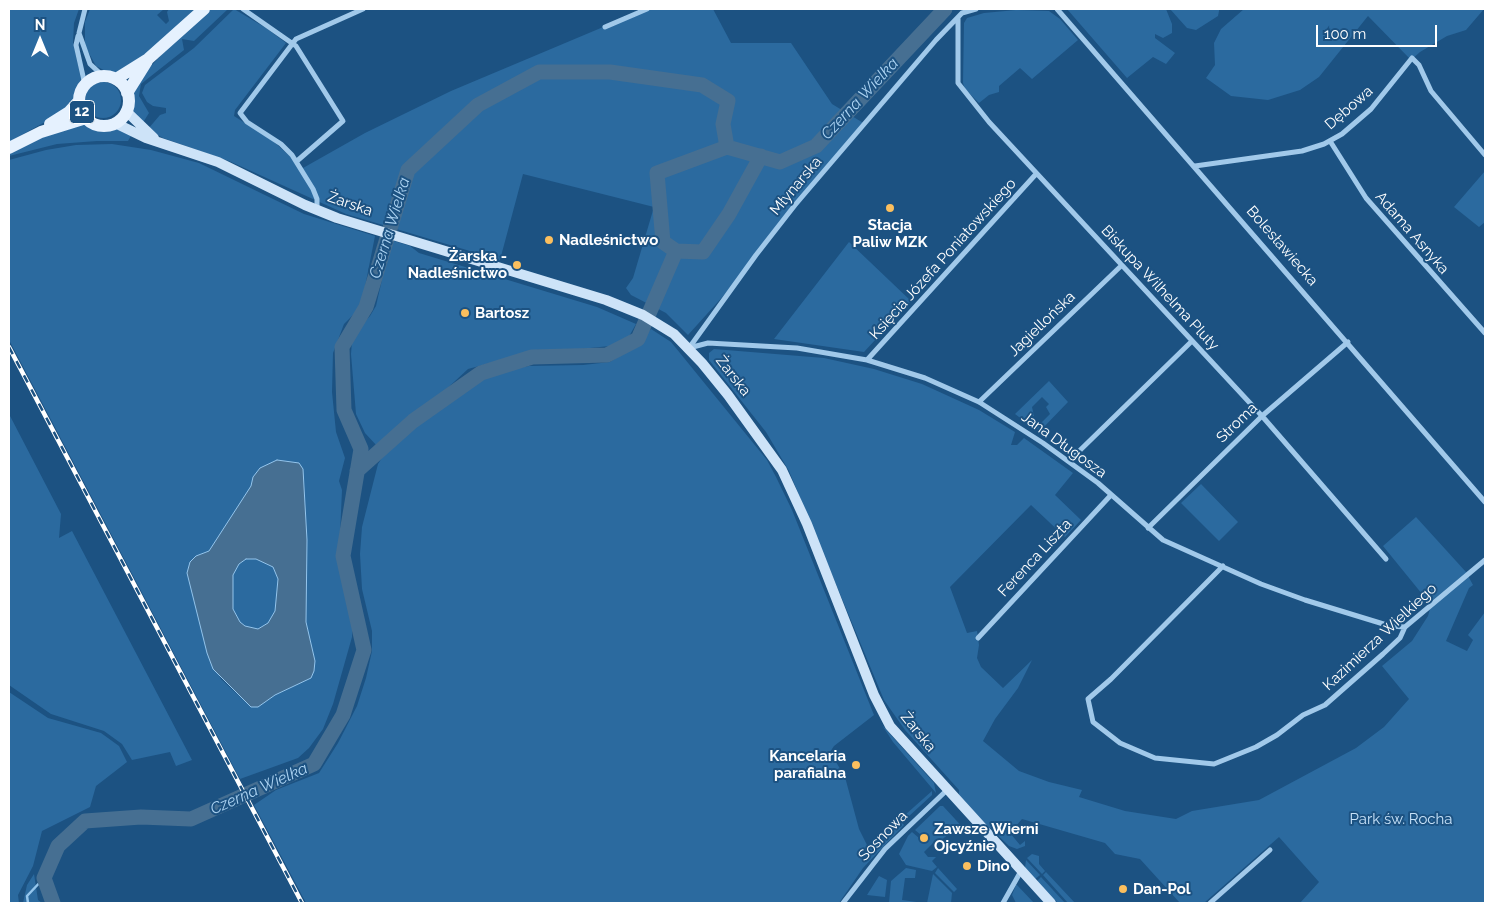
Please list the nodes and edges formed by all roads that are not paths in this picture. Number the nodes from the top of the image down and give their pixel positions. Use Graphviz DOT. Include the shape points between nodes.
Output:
graph roads {
  1 [pos="85,9"];
  2 [pos="204,9"];
  3 [pos="243,9"];
  4 [pos="363,9"];
  5 [pos="646,9"];
  6 [pos="956,9"];
  7 [pos="976,9"];
  8 [pos="1057,9"];
  9 [pos="960,15"];
  10 [pos="605,27"];
  11 [pos="79,33"];
  12 [pos="292,42"];
  13 [pos="148,59"];
  14 [pos="110,77"];
  15 [pos="85,85"];
  16 [pos="127,93"];
  17 [pos="79,101"];
  18 [pos="126,111"];
  19 [pos="86,118"];
  20 [pos="115,123"];
  21 [pos="41,132"];
  22 [pos="158,142"];
  23 [pos="1330,142"];
  24 [pos="9,148"];
  25 [pos="1485,155"];
  26 [pos="296,161"];
  27 [pos="1195,166"];
  28 [pos="1036,174"];
  29 [pos="317,210"];
  30 [pos="1122,265"];
  31 [pos="1485,333"];
  32 [pos="1192,341"];
  33 [pos="1348,342"];
  34 [pos="689,348"];
  35 [pos="867,360"];
  36 [pos="979,402"];
  37 [pos="1262,416"];
  38 [pos="1068,460"];
  39 [pos="1111,495"];
  40 [pos="1485,502"];
  41 [pos="1148,528"];
  42 [pos="1386,558"];
  43 [pos="1485,560"];
  44 [pos="1223,566"];
  45 [pos="1405,627"];
  46 [pos="978,638"];
  47 [pos="947,790"];
  48 [pos="1270,850"];
  49 [pos="1021,871"];
  50 [pos="843,903"];
  51 [pos="1003,903"];
  52 [pos="1052,903"];
  53 [pos="1210,903"];
  1 -- 11 [label="street"];
  2 -- 13 [label="main road, 12"];
  3 -- 12 [label="street"];
  4 -- 12 [label="street"];
  5 -- 10 [label="street"];
  6 -- 9 [label="street"];
  7 -- 9 [label="street"];
  8 -- 27 [label="street, Bolesławiecka"];
  9 -- 28 [label="street, Biskupa Wilhelma Pluty" via="958,83 988,122"];
  9 -- 34 [label="street, Młynarska" via="795,205"];
  11 -- 14 [label="street" via="90,64"];
  11 -- 15 [label="street" via="76,45"];
  12 -- 26 [label="street" via="343,121"];
  12 -- 26 [label="street" via="240,113 247,122 281,144"];
  13 -- 14 [label="main road, 12"];
  13 -- 16 [label="main road, 12"];
  14 -- 15 [label="main road, 12" via="93,78"];
  14 -- 16 [label="main road"];
  15 -- 17 [label="main road, 12"];
  16 -- 18 [label="main road, 12"];
  17 -- 19 [label="main road, 12"];
  17 -- 21 [label="main road"];
  18 -- 20 [label="main road, 12"];
  18 -- 22 [label="street, Żarska"];
  19 -- 20 [label="main road, 12" via="96,124"];
  19 -- 21 [label="main road, 12"];
  20 -- 22 [label="street, Żarska"];
  21 -- 24 [label="main road, 12"];
  22 -- 29 [label="street, Żarska" via="213,160"];
  23 -- 25 [label="street, Dębowa" via="1371,109 1412,58 1419,65 1431,91"];
  23 -- 27 [label="street, Dębowa" via="1302,151"];
  23 -- 31 [label="street, Adama Asnyka" via="1366,198"];
  26 -- 29 [label="street" via="315,194"];
  27 -- 33 [label="street, Bolesławiecka"];
  28 -- 30 [label="street, Biskupa Wilhelma Pluty"];
  28 -- 35 [label="street, Księcia Józefa Poniatowskiego"];
  29 -- 34 [label="street, Żarska" via="628,309 658,322"];
  30 -- 32 [label="street, Biskupa Wilhelma Pluty"];
  30 -- 36 [label="street, Jagiellońska"];
  32 -- 37 [label="street, Biskupa Wilhelma Pluty"];
  32 -- 38 [label="street"];
  33 -- 37 [label="street, Stroma"];
  33 -- 40 [label="street, Bolesławiecka"];
  34 -- 35 [label="street, Jana Długosza" via="708,343 751,344"];
  34 -- 47 [label="street, Żarska" via="728,395 782,470 881,709 900,739"];
  35 -- 36 [label="street, Jana Długosza" via="925,378"];
  36 -- 38 [label="street, Jana Długosza"];
  37 -- 41 [label="street, Stroma"];
  37 -- 42 [label="street, Biskupa Wilhelma Pluty"];
  38 -- 39 [label="street, Jana Długosza"];
  39 -- 41 [label="street, Jana Długosza"];
  39 -- 46 [label="street, Ferenca Liszta"];
  41 -- 44 [label="street, Jana Długosza" via="1163,540"];
  43 -- 45 [label="street, Kazimierza Wielkiego"];
  44 -- 45 [label="street, Jana Długosza" via="1305,600 1390,626"];
  44 -- 45 [label="street, Kazimierza Wielkiego" via="1112,679 1088,699 1093,722 1120,743 1155,758 1214,764 1256,747 1302,715 1325,705 1400,638"];
  47 -- 49 [label="street, Żarska"];
  47 -- 50 [label="street, Sosnowa" via="885,849"];
  48 -- 53 [label="street"];
  49 -- 51 [label="street"];
  49 -- 52 [label="street, Żarska"];
}
